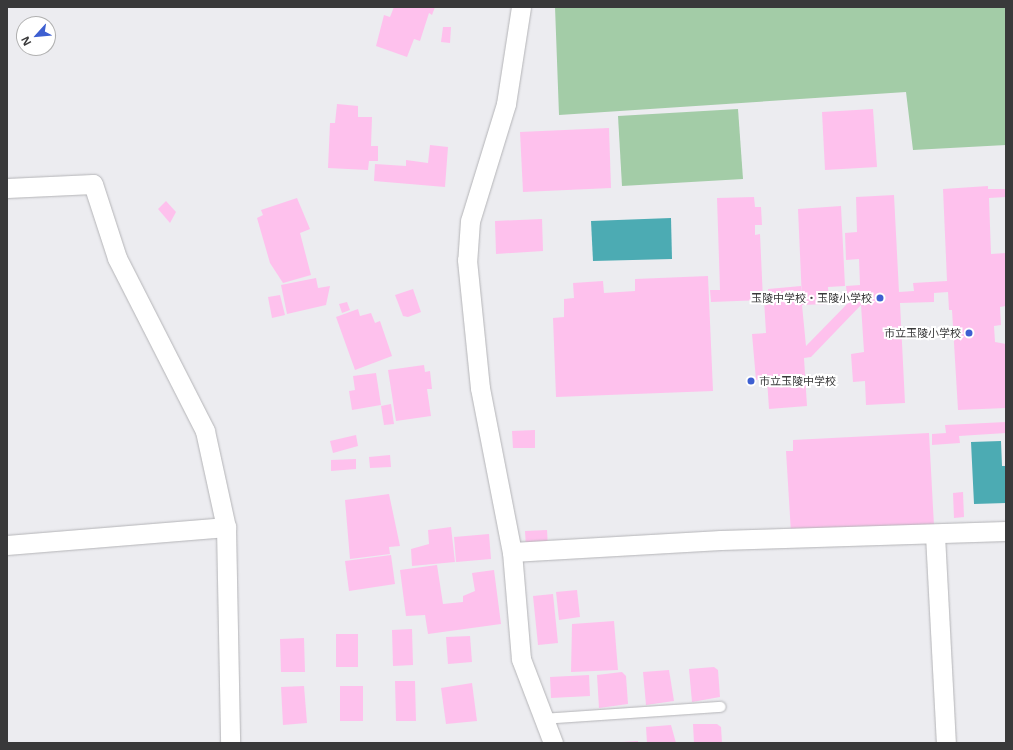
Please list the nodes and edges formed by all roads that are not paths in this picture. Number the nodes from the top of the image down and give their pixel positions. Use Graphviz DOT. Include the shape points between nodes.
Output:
graph roads {
  1 [pos="521,7"];
  2 [pos="7,188"];
  3 [pos="226,527"];
  4 [pos="1006,531"];
  5 [pos="935,535"];
  6 [pos="7,545"];
  7 [pos="512,552"];
  8 [pos="721,707"];
  9 [pos="543,718"];
  10 [pos="230,743"];
  11 [pos="553,743"];
  12 [pos="946,743"];
  1 -- 7 [label="street" via="506,104 470,221 467,260 480,388"];
  2 -- 3 [label="street" via="93,184 117,258 205,431"];
  3 -- 6 [label="street"];
  3 -- 10 [label="street"];
  4 -- 5 [label="street"];
  5 -- 7 [label="street" via="721,540"];
  5 -- 12 [label="street"];
  7 -- 9 [label="street" via="522,659"];
  8 -- 9 [label="lane"];
  9 -- 11 [label="street"];
}
